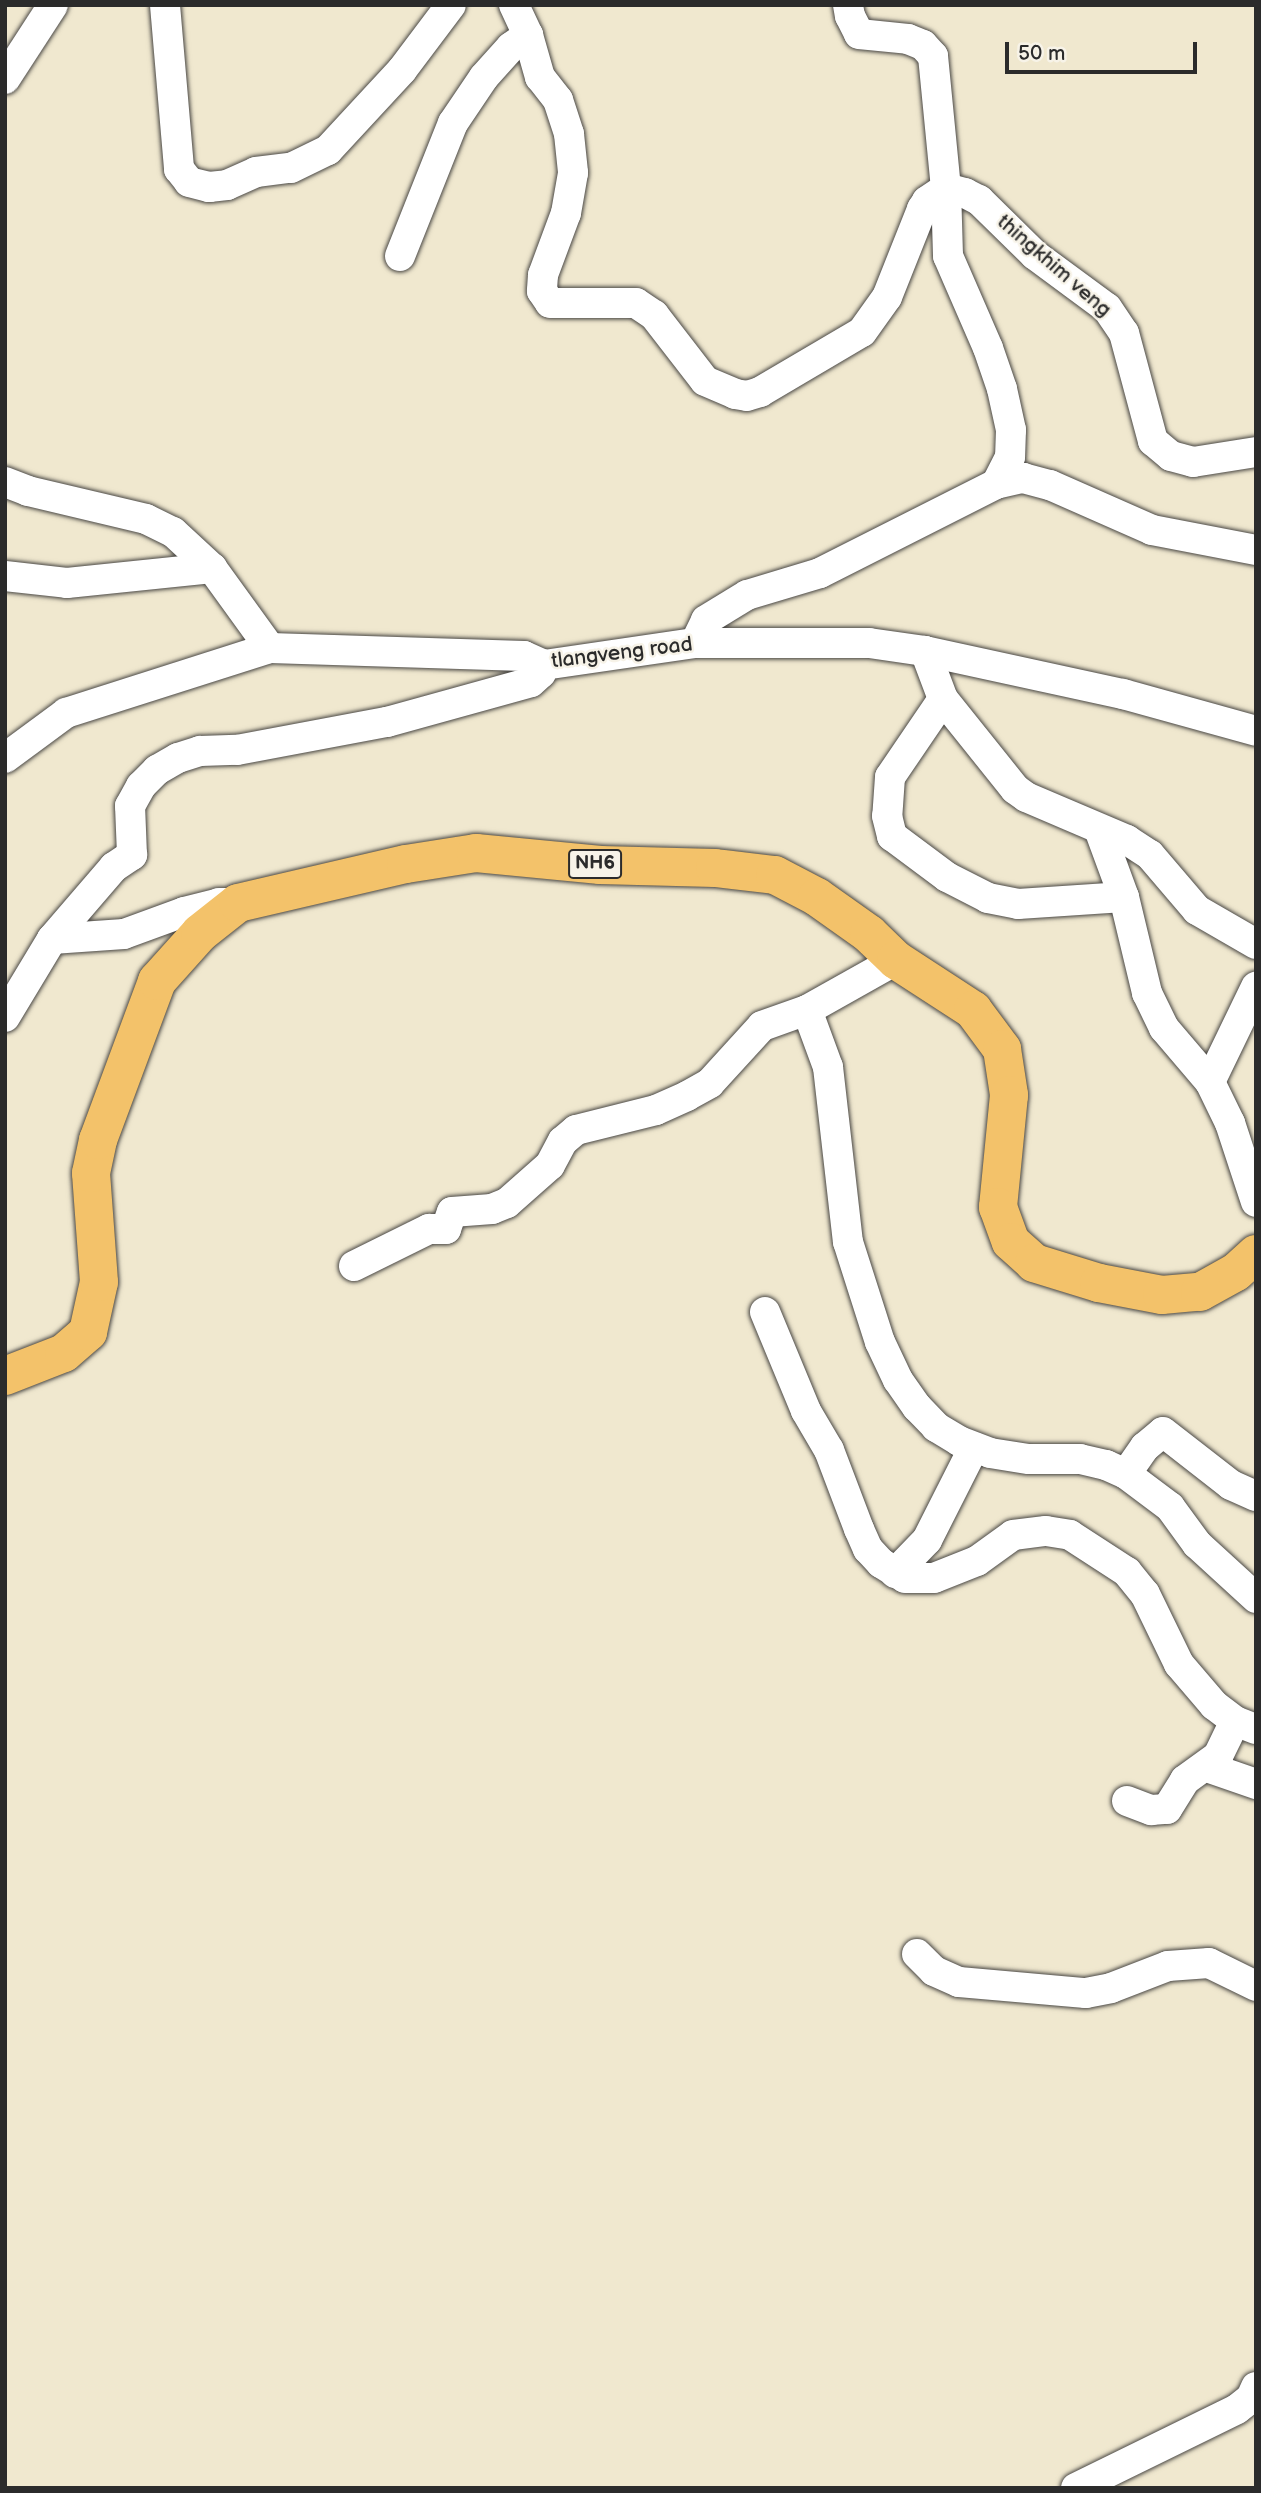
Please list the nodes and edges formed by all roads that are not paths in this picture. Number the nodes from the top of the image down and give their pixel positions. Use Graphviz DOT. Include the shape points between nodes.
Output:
graph roads {
  1 [pos="53,5"];
  2 [pos="165,5"];
  3 [pos="451,5"];
  4 [pos="513,5"];
  5 [pos="848,5"];
  6 [pos="528,34"];
  7 [pos="5,79"];
  8 [pos="946,188"];
  9 [pos="400,256"];
  10 [pos="1256,452"];
  11 [pos="5,482"];
  12 [pos="996,484"];
  13 [pos="1256,550"];
  14 [pos="212,568"];
  15 [pos="5,576"];
  16 [pos="695,643"];
  17 [pos="270,648"];
  18 [pos="925,650"];
  19 [pos="544,665"];
  20 [pos="943,699"];
  21 [pos="1256,731"];
  22 [pos="5,758"];
  23 [pos="1099,829"];
  24 [pos="1124,897"];
  25 [pos="238,904"];
  26 [pos="52,939"];
  27 [pos="1256,944"];
  28 [pos="896,960"];
  29 [pos="1256,987"];
  30 [pos="807,1010"];
  31 [pos="5,1017"];
  32 [pos="1210,1082"];
  33 [pos="1256,1202"];
  34 [pos="1256,1254"];
  35 [pos="354,1266"];
  36 [pos="765,1312"];
  37 [pos="5,1376"];
  38 [pos="974,1447"];
  39 [pos="1126,1474"];
  40 [pos="1256,1496"];
  41 [pos="895,1573"];
  42 [pos="1256,1598"];
  43 [pos="1245,1725"];
  44 [pos="1207,1767"];
  45 [pos="1256,1784"];
  46 [pos="1127,1801"];
  47 [pos="917,1954"];
  48 [pos="1256,1986"];
  49 [pos="1256,2387"];
  50 [pos="1076,2488"];
  1 -- 7 [label="street"];
  2 -- 3 [label="street" via="179,169 189,182 209,187 227,185 256,172 290,168 328,150 402,70"];
  4 -- 6 [label="street"];
  5 -- 8 [label="street" via="859,34 908,39 933,56"];
  6 -- 8 [label="street" via="540,77 558,100 569,134 573,173 542,291 550,303 636,303 653,315 705,381 734,394 760,392 862,332 887,297 922,209"];
  6 -- 9 [label="street" via="484,77 453,123"];
  8 -- 10 [label="street, thingkhim veng" via="979,200 1035,255 1107,308 1124,333 1153,442 1171,456 1193,462"];
  8 -- 12 [label="street" via="948,256 988,348 1011,430 1010,457"];
  11 -- 14 [label="street" via="146,519 173,532"];
  12 -- 13 [label="street" via="1023,478 1050,485 1152,530"];
  12 -- 16 [label="street" via="820,573 747,594 724,606 706,620"];
  14 -- 15 [label="street" via="68,583"];
  14 -- 17 [label="street"];
  16 -- 18 [label="street, tlangveng road" via="869,643"];
  16 -- 19 [label="street, tlangveng road"];
  17 -- 19 [label="street, tlangveng road" via="524,656"];
  17 -- 22 [label="street, tlangveng road" via="66,713"];
  18 -- 20 [label="street"];
  18 -- 21 [label="street, tlangveng road" via="1123,694"];
  19 -- 26 [label="street" via="531,682 428,711 237,750 200,751 157,770 130,806 132,855 114,867"];
  20 -- 23 [label="street" via="1015,789"];
  20 -- 24 [label="street" via="890,777 887,816 892,836 947,877 988,898 1018,904"];
  23 -- 24 [label="street"];
  23 -- 27 [label="street" via="1150,855 1197,910"];
  24 -- 32 [label="street" via="1147,993 1164,1028"];
  25 -- 26 [label="street" via="219,903 184,912 124,934"];
  25 -- 28 [label="highway, NH6" via="405,863 476,853 600,865 715,868 775,875 817,897"];
  25 -- 37 [label="highway, NH6" via="200,933 157,981 113,1097 91,1173 99,1282 88,1332 64,1353"];
  26 -- 31 [label="street"];
  28 -- 30 [label="street"];
  28 -- 34 [label="highway, NH6" via="973,1010 1002,1049 1009,1095 998,1207 1011,1242 1034,1263 1162,1296 1200,1292 1236,1272"];
  29 -- 32 [label="street"];
  30 -- 35 [label="street" via="762,1026 710,1083 687,1096 656,1110 576,1130 550,1165 508,1203 452,1212 446,1229 429,1229"];
  30 -- 38 [label="street" via="828,1067 848,1242 880,1342 917,1407 936,1427"];
  32 -- 33 [label="street" via="1230,1123"];
  36 -- 41 [label="street" via="806,1411 829,1450 868,1549"];
  38 -- 39 [label="street" via="1029,1459 1080,1459"];
  38 -- 41 [label="street" via="927,1540"];
  39 -- 40 [label="street" via="1145,1447 1163,1432 1231,1485"];
  39 -- 42 [label="street" via="1170,1507 1197,1544"];
  41 -- 43 [label="street" via="905,1578 934,1578 977,1561 1013,1535 1046,1531 1070,1535 1127,1572 1145,1594 1179,1664 1214,1705"];
  43 -- 44 [label="street"];
  44 -- 45 [label="street"];
  44 -- 46 [label="street" via="1185,1780 1167,1809 1152,1810"];
  47 -- 48 [label="street" via="934,1971 959,1982 1086,1993 1168,1966 1209,1963"];
  49 -- 50 [label="street" via="1237,2409"];
}
